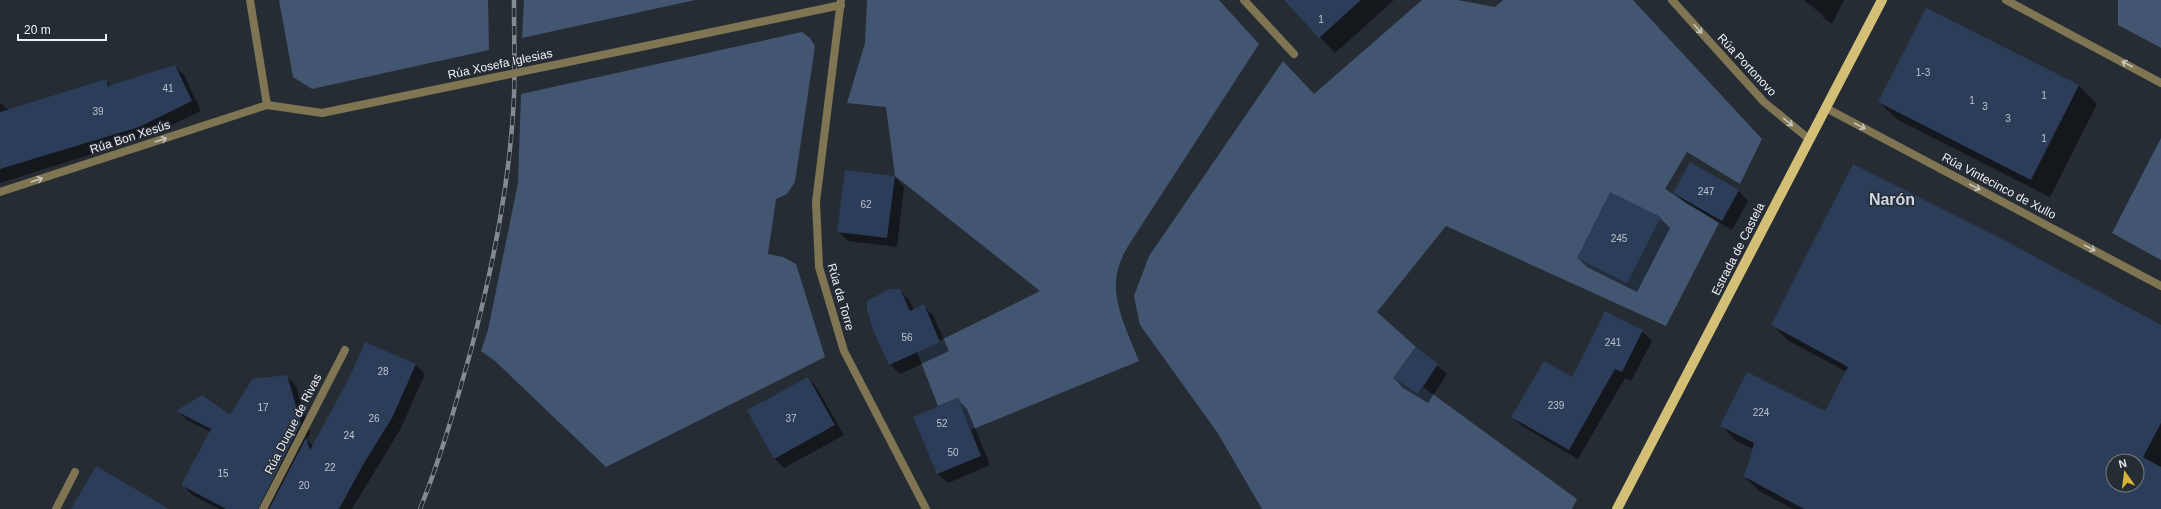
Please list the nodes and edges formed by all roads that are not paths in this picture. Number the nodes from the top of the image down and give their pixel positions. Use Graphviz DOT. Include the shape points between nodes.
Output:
graph roads {
  1 [pos="250,0"];
  2 [pos="1244,0"];
  3 [pos="1672,0"];
  4 [pos="1882,0"];
  5 [pos="2006,0"];
  6 [pos="841,2"];
  7 [pos="1294,54"];
  8 [pos="2161,82"];
  9 [pos="267,105"];
  10 [pos="1826,108"];
  11 [pos="1809,140"];
  12 [pos="0,192"];
  13 [pos="2161,286"];
  14 [pos="345,350"];
  15 [pos="75,472"];
  16 [pos="56,509"];
  17 [pos="263,509"];
  18 [pos="926,509"];
  19 [pos="1617,509"];
  1 -- 9 [label="street"];
  2 -- 7 [label="street"];
  3 -- 11 [label="street, Rúa Portonovo, one-way" via="1764,102"];
  4 -- 10 [label="main road, Estrada de Castela"];
  8 -- 5 [label="street, one-way"];
  6 -- 9 [label="street, Rúa Xosefa Iglesias, bridge" via="636,48 322,113"];
  6 -- 18 [label="street, Rúa da Torre" via="816,202 819,267 844,351"];
  12 -- 9 [label="street, Rúa Bon Xesús, one-way"];
  10 -- 11 [label="main road, Estrada de Castela"];
  10 -- 13 [label="street, Rúa Vintecinco de Xullo, one-way"];
  11 -- 19 [label="main road, Estrada de Castela"];
  14 -- 17 [label="street, Rúa Duque de Rivas"];
  15 -- 16 [label="street"];
}
